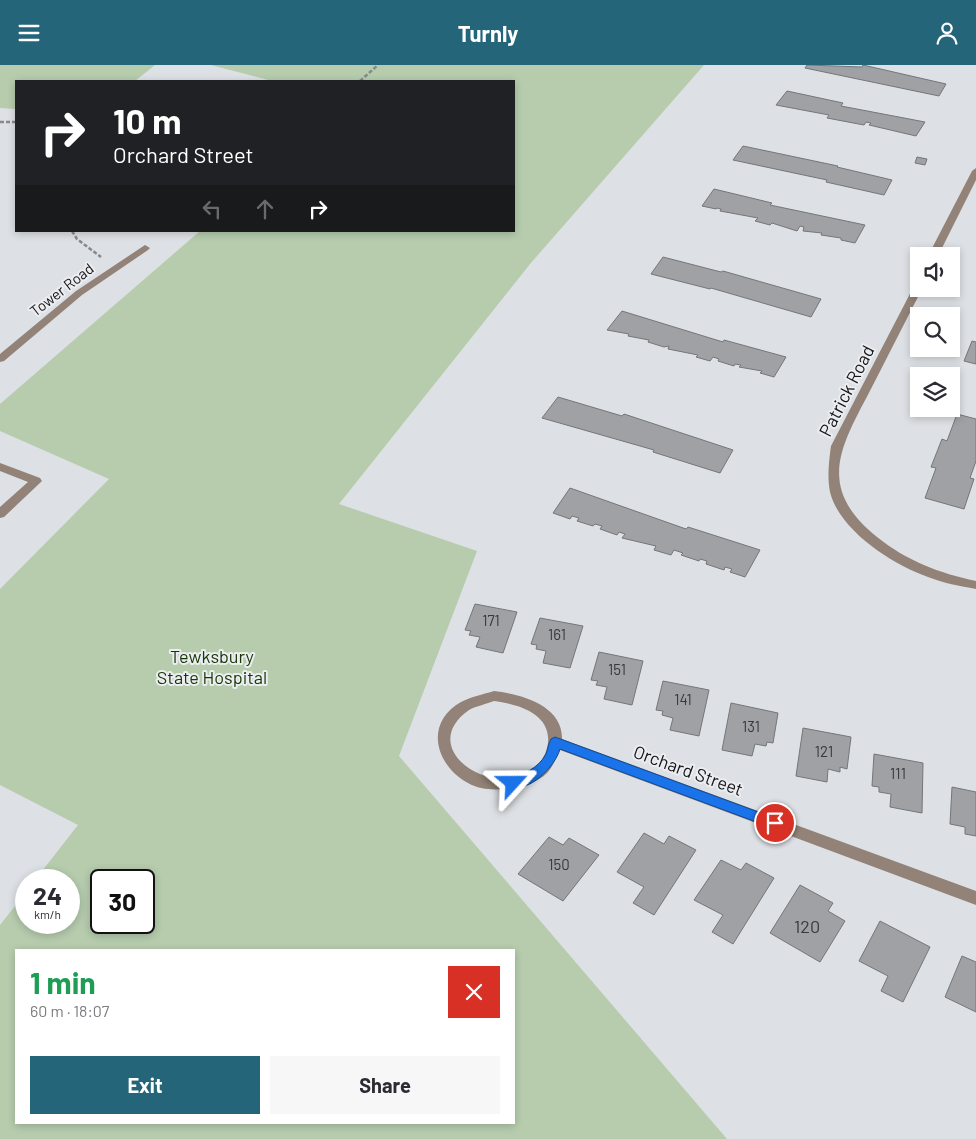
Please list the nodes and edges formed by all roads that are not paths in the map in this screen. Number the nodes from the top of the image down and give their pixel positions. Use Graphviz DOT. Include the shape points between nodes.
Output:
graph roads {
  1 [pos="976,171"];
  2 [pos="145,247"];
  3 [pos="938,247"];
  4 [pos="913,297"];
  5 [pos="0,359"];
  6 [pos="0,467"];
  7 [pos="0,514"];
  8 [pos="976,585"];
  9 [pos="555,742"];
  10 [pos="976,898"];
  1 -- 3 [label="street"];
  2 -- 5 [label="street, Tower Road" via="79,293"];
  4 -- 8 [label="street, Patrick Road" via="837,446 833,471 838,500 854,524 908,562 930,573"];
  6 -- 7 [label="street" via="36,481"];
  9 -- 9 [label="street" via="553,727 544,713 530,703 512,697 476,699 460,707 448,719 443,734 444,749 450,763 478,781 495,784 513,783 543,768 552,756"];
  9 -- 10 [label="street, Orchard Street"];
}
